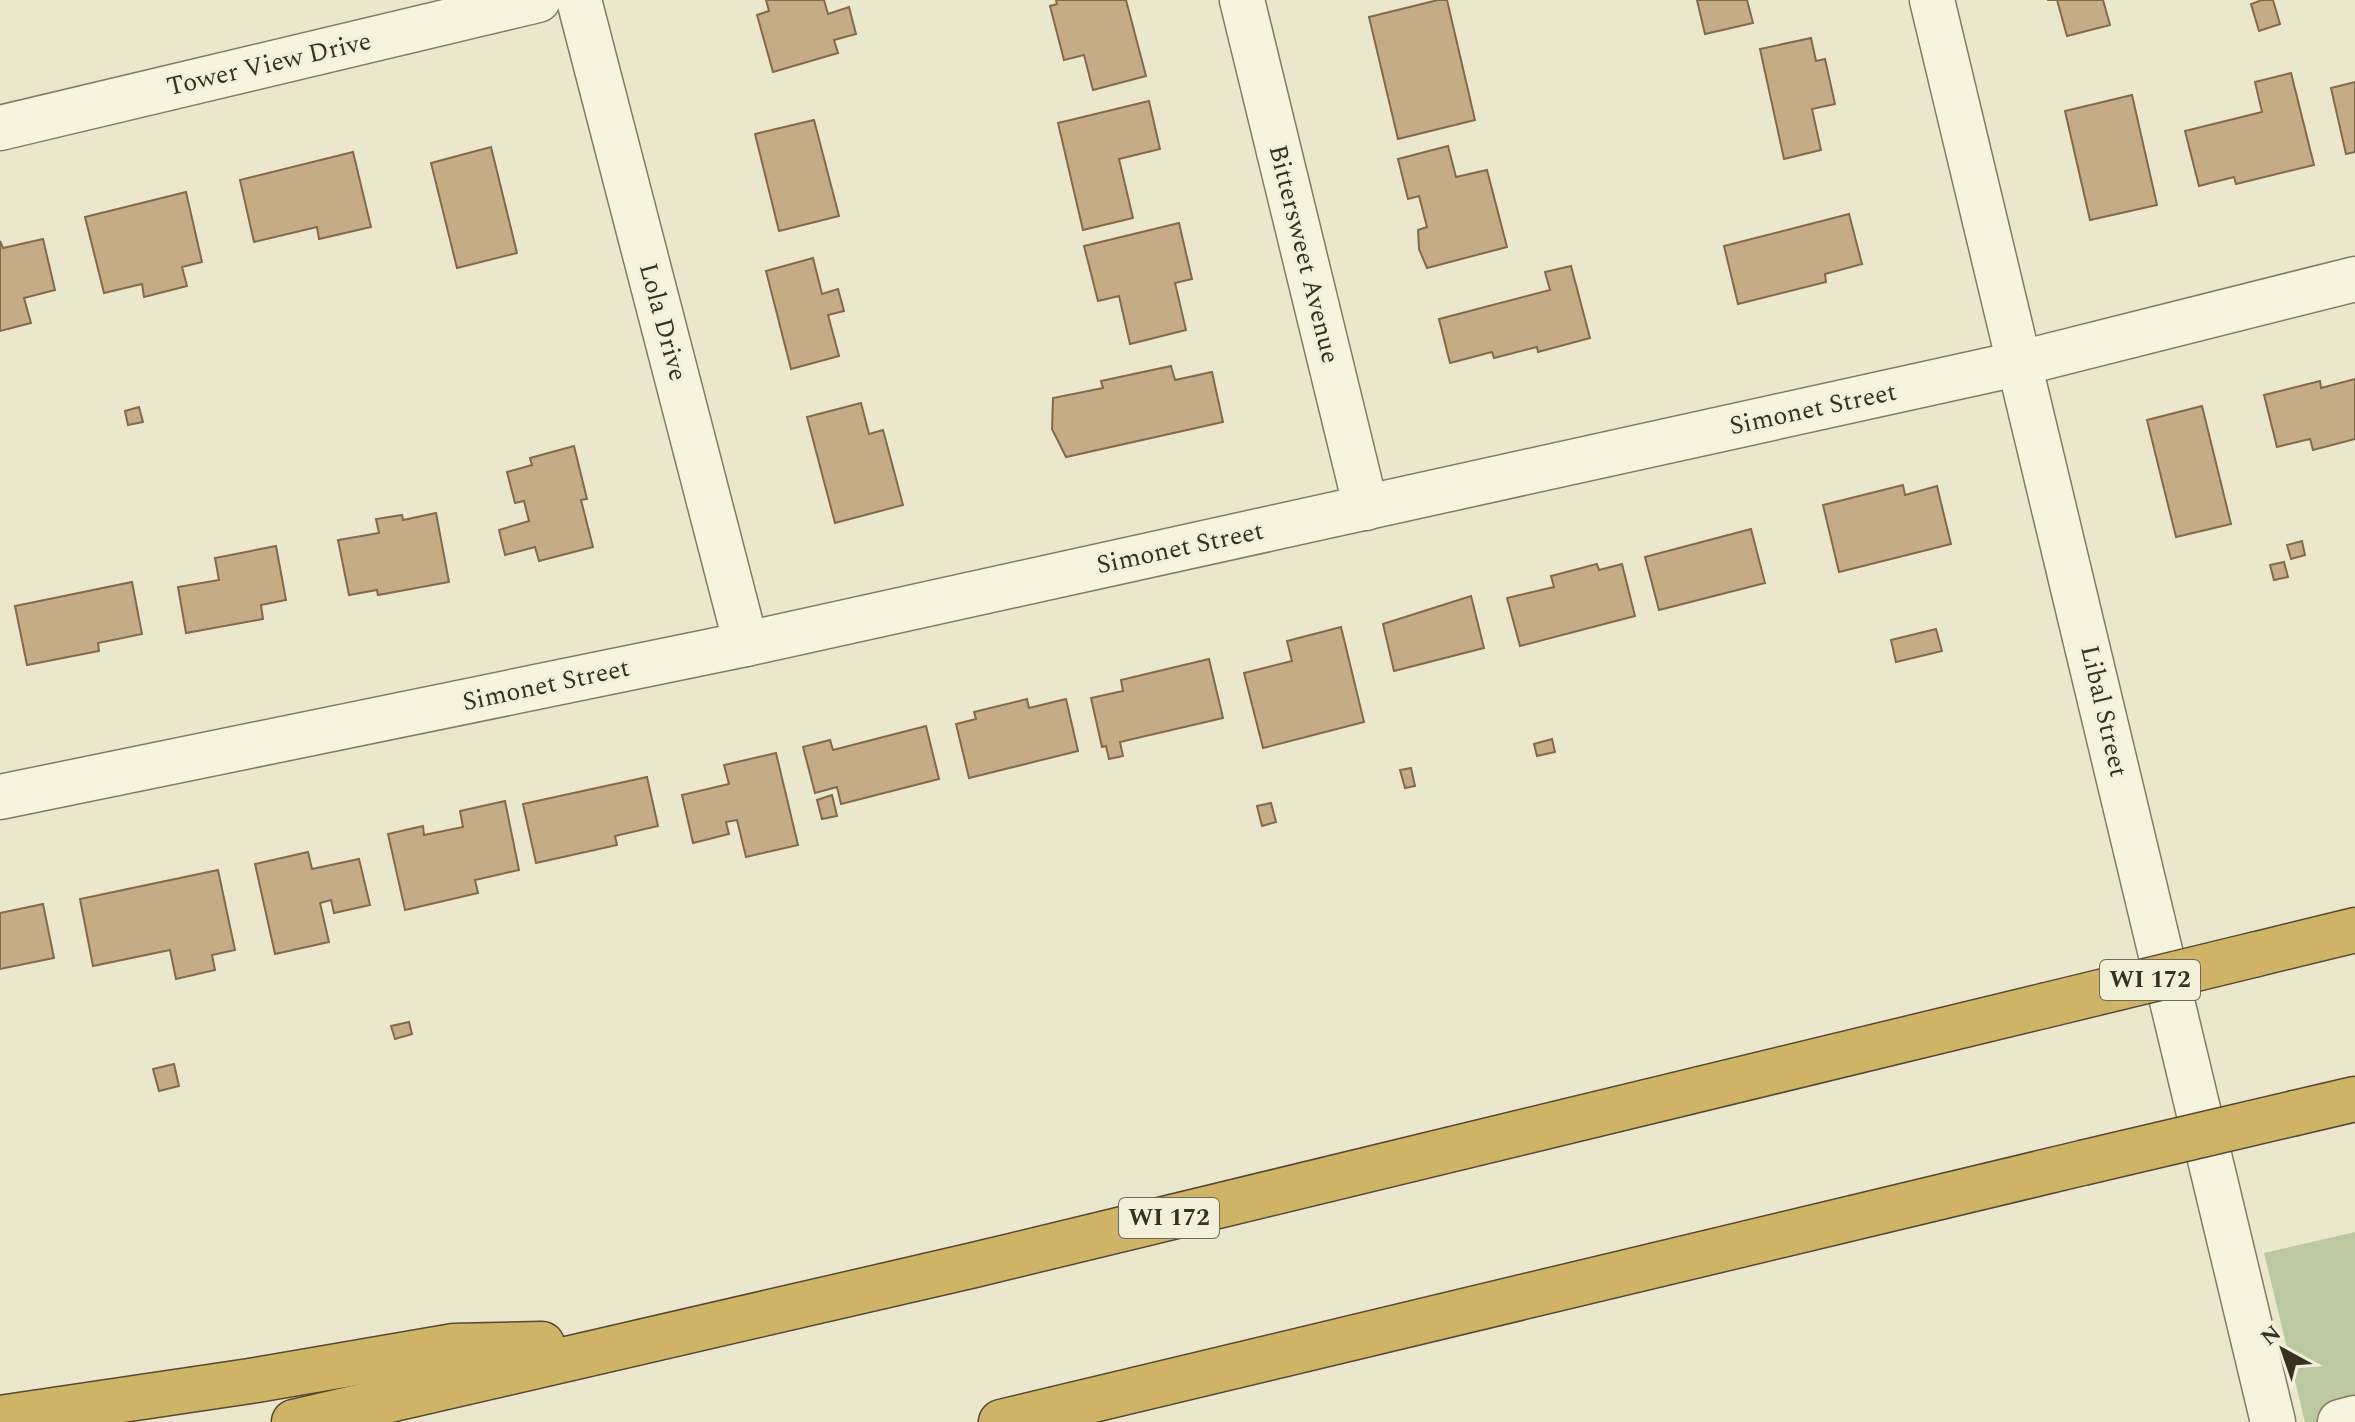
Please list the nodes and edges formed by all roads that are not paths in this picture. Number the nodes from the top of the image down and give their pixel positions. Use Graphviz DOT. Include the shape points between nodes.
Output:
graph roads {
  1 [pos="538,0"];
  2 [pos="579,0"];
  3 [pos="1242,0"];
  4 [pos="1932,0"];
  5 [pos="0,128"];
  6 [pos="2355,279"];
  7 [pos="2021,363"];
  8 [pos="1366,508"];
  9 [pos="746,644"];
  10 [pos="0,797"];
  11 [pos="2355,930"];
  12 [pos="2355,1099"];
  13 [pos="628,1342"];
  14 [pos="0,1418"];
  15 [pos="2355,1418"];
  16 [pos="1016,1420"];
  17 [pos="294,1422"];
  18 [pos="2273,1422"];
  19 [pos="2340,1422"];
  1 -- 5 [label="street, Tower View Drive"];
  2 -- 9 [label="street, Lola Drive"];
  3 -- 8 [label="street, Bittersweet Avenue"];
  4 -- 7 [label="street, Libal Street"];
  6 -- 7 [label="street, Simonet Street"];
  7 -- 8 [label="street, Simonet Street"];
  7 -- 18 [label="street, Libal Street"];
  8 -- 9 [label="street, Simonet Street"];
  9 -- 10 [label="street, Simonet Street"];
  11 -- 13 [label="highway, WI 172, bridge" via="974,1265"];
  12 -- 16 [label="highway, bridge"];
  13 -- 14 [label="highway" via="454,1346"];
  13 -- 17 [label="highway, WI 172"];
  15 -- 19 [label="street"];
}
